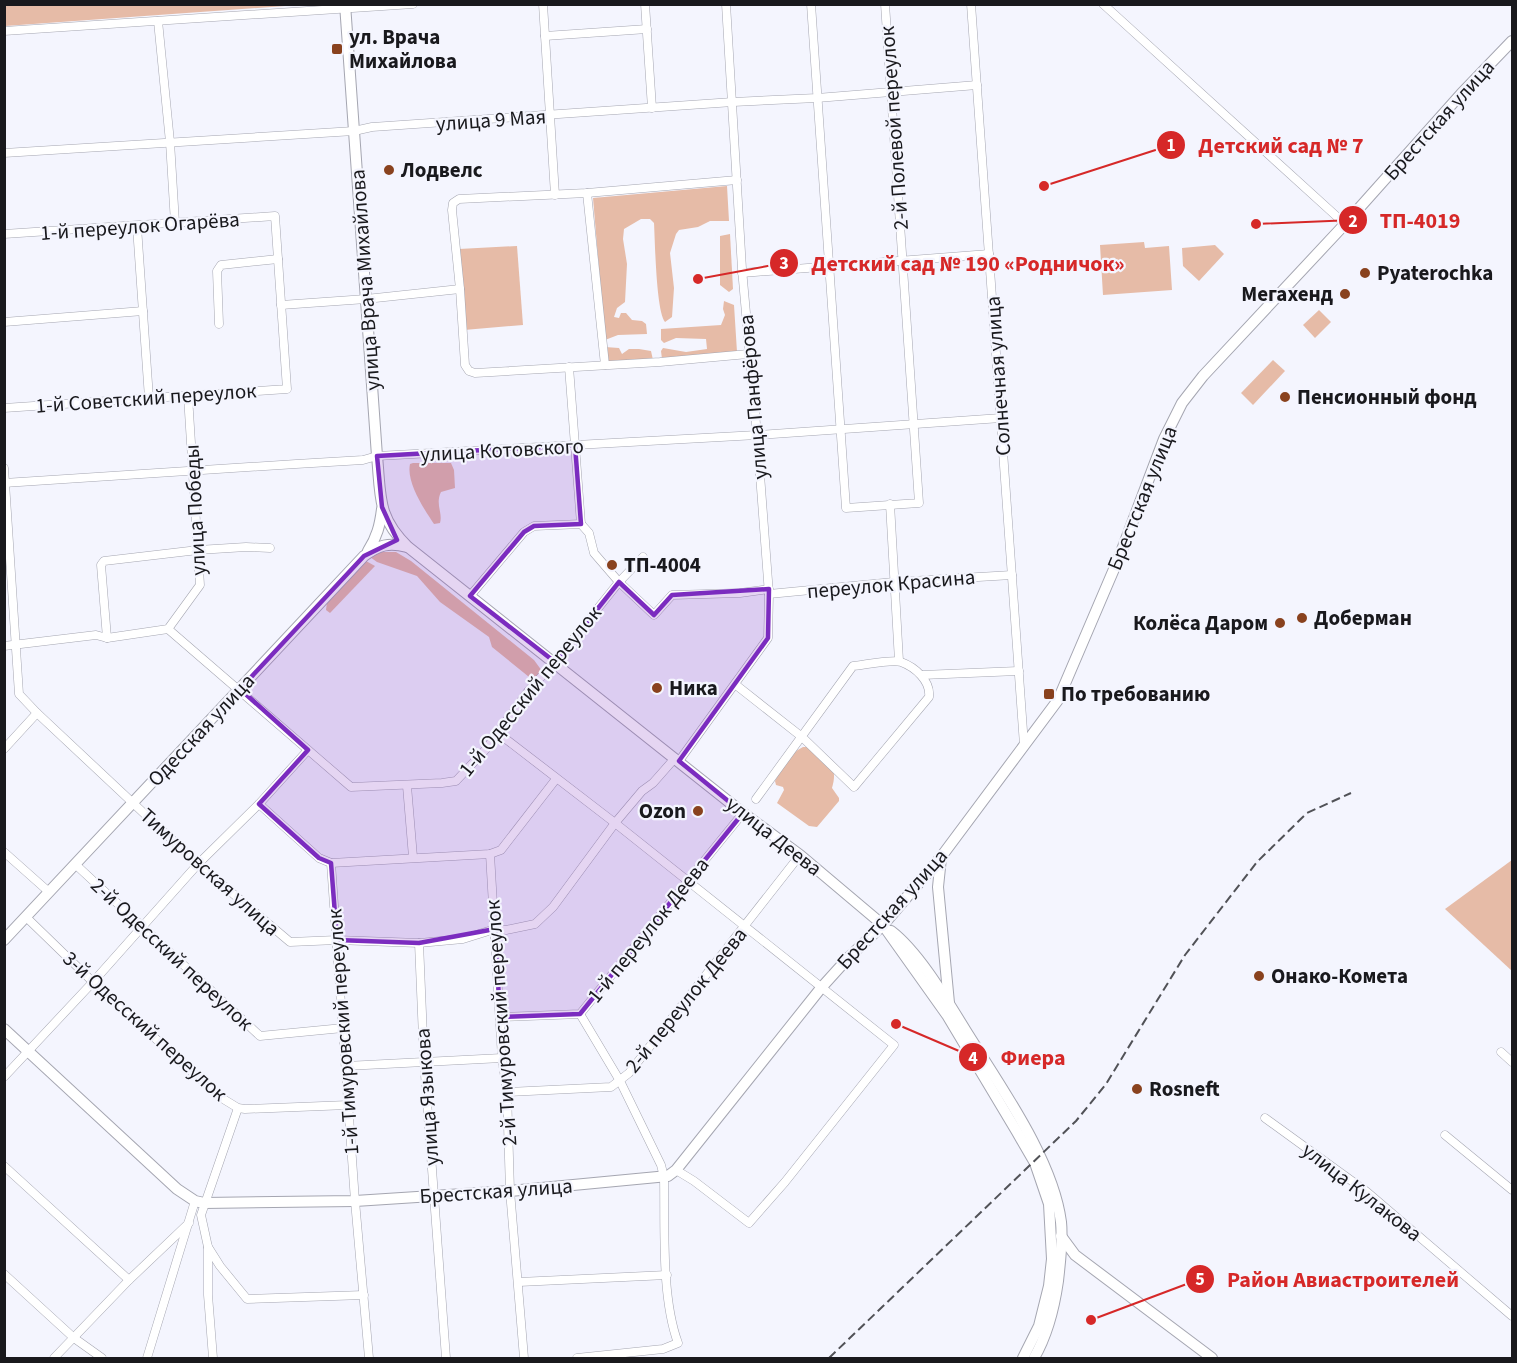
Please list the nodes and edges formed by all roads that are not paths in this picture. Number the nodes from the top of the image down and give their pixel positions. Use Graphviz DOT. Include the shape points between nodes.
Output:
graph roads {
  1 [pos="413,4"];
  2 [pos="543,4"];
  3 [pos="645,4"];
  4 [pos="726,4"];
  5 [pos="811,4"];
  6 [pos="885,4"];
  7 [pos="971,4"];
  8 [pos="1102,4"];
  9 [pos="345,7"];
  10 [pos="158,21"];
  11 [pos="647,28"];
  12 [pos="4,31"];
  13 [pos="545,36"];
  14 [pos="1512,41"];
  15 [pos="977,85"];
  16 [pos="891,92"];
  17 [pos="817,98"];
  18 [pos="733,102"];
  19 [pos="652,108"];
  20 [pos="552,116"];
  21 [pos="354,131"];
  22 [pos="170,142"];
  23 [pos="4,153"];
  24 [pos="737,180"];
  25 [pos="588,193"];
  26 [pos="555,195"];
  27 [pos="175,223"];
  28 [pos="1346,224"];
  29 [pos="136,226"];
  30 [pos="4,234"];
  31 [pos="989,254"];
  32 [pos="278,259"];
  33 [pos="903,262"];
  34 [pos="829,267"];
  35 [pos="742,273"];
  36 [pos="460,289"];
  37 [pos="366,299"];
  38 [pos="281,305"];
  39 [pos="143,311"];
  40 [pos="4,322"];
  41 [pos="219,324"];
  42 [pos="748,354"];
  43 [pos="604,365"];
  44 [pos="569,367"];
  45 [pos="188,396"];
  46 [pos="149,398"];
  47 [pos="4,408"];
  48 [pos="1001,418"];
  49 [pos="913,424"];
  50 [pos="840,430"];
  51 [pos="757,435"];
  52 [pos="575,445"];
  53 [pos="377,456"];
  54 [pos="4,468"];
  55 [pos="193,472"];
  56 [pos="5,483"];
  57 [pos="890,504"];
  58 [pos="382,507"];
  59 [pos="581,524"];
  60 [pos="408,547"];
  61 [pos="270,548"];
  62 [pos="198,550"];
  63 [pos="364,556"];
  64 [pos="643,557"];
  65 [pos="1012,575"];
  66 [pos="619,582"];
  67 [pos="894,582"];
  68 [pos="769,591"];
  69 [pos="470,596"];
  70 [pos="168,629"];
  71 [pos="107,638"];
  72 [pos="17,645"];
  73 [pos="4,646"];
  74 [pos="899,661"];
  75 [pos="555,662"];
  76 [pos="1019,671"];
  77 [pos="922,675"];
  78 [pos="736,685"];
  79 [pos="240,689"];
  80 [pos="37,713"];
  81 [pos="498,733"];
  82 [pos="802,737"];
  83 [pos="1024,747"];
  84 [pos="4,749"];
  85 [pos="308,750"];
  86 [pos="677,760"];
  87 [pos="556,779"];
  88 [pos="407,786"];
  89 [pos="756,799"];
  90 [pos="132,803"];
  91 [pos="259,804"];
  92 [pos="743,813"];
  93 [pos="615,823"];
  94 [pos="4,852"];
  95 [pos="490,854"];
  96 [pos="800,855"];
  97 [pos="941,857"];
  98 [pos="413,858"];
  99 [pos="331,863"];
  100 [pos="75,864"];
  101 [pos="198,864"];
  102 [pos="688,882"];
  103 [pos="49,892"];
  104 [pos="26,917"];
  105 [pos="883,925"];
  106 [pos="142,927"];
  107 [pos="745,927"];
  108 [pos="495,929"];
  109 [pos="4,940"];
  110 [pos="337,940"];
  111 [pos="419,943"];
  112 [pos="93,982"];
  113 [pos="821,988"];
  114 [pos="950,1005"];
  115 [pos="580,1014"];
  116 [pos="500,1017"];
  117 [pos="343,1028"];
  118 [pos="4,1029"];
  119 [pos="28,1052"];
  120 [pos="1501,1052"];
  121 [pos="502,1058"];
  122 [pos="424,1061"];
  123 [pos="1512,1062"];
  124 [pos="346,1066"];
  125 [pos="4,1077"];
  126 [pos="620,1081"];
  127 [pos="507,1092"];
  128 [pos="348,1105"];
  129 [pos="238,1108"];
  130 [pos="1265,1118"];
  131 [pos="1445,1135"];
  132 [pos="4,1166"];
  133 [pos="676,1170"];
  134 [pos="664,1177"];
  135 [pos="510,1191"];
  136 [pos="1512,1191"];
  137 [pos="434,1196"];
  138 [pos="355,1201"];
  139 [pos="200,1202"];
  140 [pos="189,1223"];
  141 [pos="1061,1236"];
  142 [pos="208,1247"];
  143 [pos="1075,1255"];
  144 [pos="4,1274"];
  145 [pos="667,1275"];
  146 [pos="129,1280"];
  147 [pos="1058,1280"];
  148 [pos="519,1282"];
  149 [pos="364,1295"];
  150 [pos="1512,1316"];
  151 [pos="74,1338"];
  152 [pos="54,1359"];
  153 [pos="102,1359"];
  154 [pos="147,1359"];
  155 [pos="213,1359"];
  156 [pos="369,1359"];
  157 [pos="447,1359"];
  158 [pos="524,1359"];
  159 [pos="577,1359"];
  160 [pos="1023,1359"];
  161 [pos="1034,1359"];
  162 [pos="1212,1359"];
  1 -- 9 [label="street"];
  2 -- 13 [label="street"];
  3 -- 11 [label="street"];
  4 -- 18 [label="street, улица Панфёрова"];
  5 -- 17 [label="street"];
  6 -- 16 [label="street, 2-й Полевой переулок"];
  7 -- 15 [label="street, Солнечная улица"];
  8 -- 28 [label="street"];
  9 -- 10 [label="street"];
  9 -- 21 [label="main road, улица Врача Михайлова"];
  10 -- 12 [label="street"];
  10 -- 22 [label="street"];
  11 -- 13 [label="street"];
  11 -- 19 [label="street"];
  13 -- 20 [label="street"];
  14 -- 28 [label="main road, Брестская улица"];
  15 -- 16 [label="street, улица 9 Мая"];
  15 -- 31 [label="street, Солнечная улица"];
  16 -- 17 [label="street, улица 9 Мая"];
  16 -- 33 [label="street, 2-й Полевой переулок"];
  17 -- 18 [label="street, улица 9 Мая"];
  17 -- 34 [label="street"];
  18 -- 19 [label="street, улица 9 Мая"];
  18 -- 24 [label="street, улица Панфёрова"];
  19 -- 20 [label="street, улица 9 Мая"];
  20 -- 21 [label="street, улица 9 Мая"];
  20 -- 26 [label="street"];
  21 -- 22 [label="street, улица 9 Мая"];
  21 -- 37 [label="main road, улица Врача Михайлова"];
  22 -- 23 [label="street, улица 9 Мая"];
  22 -- 27 [label="street"];
  24 -- 25 [label="street"];
  24 -- 35 [label="street, улица Панфёрова"];
  25 -- 26 [label="street"];
  25 -- 43 [label="street"];
  26 -- 36 [label="street" via="459,199 453,203"];
  27 -- 29 [label="street, 1-й переулок Огарёва"];
  27 -- 32 [label="street, 1-й переулок Огарёва" via="275,216"];
  28 -- 83 [label="main road, Брестская улица" via="1182,403 1058,700"];
  29 -- 30 [label="street, 1-й переулок Огарёва"];
  29 -- 39 [label="street"];
  31 -- 33 [label="street"];
  31 -- 48 [label="street, Солнечная улица"];
  32 -- 38 [label="street"];
  32 -- 41 [label="street" via="221,265 217,271"];
  33 -- 34 [label="street"];
  33 -- 49 [label="street, 2-й Полевой переулок"];
  34 -- 35 [label="street"];
  34 -- 50 [label="street"];
  35 -- 42 [label="street, улица Панфёрова"];
  36 -- 37 [label="street"];
  36 -- 44 [label="street" via="465,365 469,371"];
  37 -- 38 [label="street"];
  37 -- 53 [label="main road, улица Врача Михайлова"];
  38 -- 45 [label="street, 1-й Советский переулок" via="287,389"];
  39 -- 40 [label="street"];
  39 -- 46 [label="street"];
  42 -- 43 [label="street"];
  42 -- 51 [label="street, улица Панфёрова"];
  43 -- 44 [label="street"];
  44 -- 52 [label="street"];
  45 -- 46 [label="street, 1-й Советский переулок"];
  45 -- 55 [label="street, улица Победы"];
  46 -- 47 [label="street, 1-й Советский переулок"];
  48 -- 49 [label="street, улица Котовского"];
  48 -- 65 [label="street, Солнечная улица"];
  49 -- 50 [label="street, улица Котовского"];
  49 -- 57 [label="street, 2-й Полевой переулок" via="919,503"];
  50 -- 51 [label="street, улица Котовского"];
  50 -- 57 [label="street" via="846,508"];
  51 -- 52 [label="street, улица Котовского"];
  51 -- 68 [label="street, улица Панфёрова"];
  52 -- 53 [label="street, улица Котовского"];
  52 -- 59 [label="street"];
  53 -- 55 [label="street, улица Котовского"];
  53 -- 58 [label="main road, улица Врача Михайлова"];
  54 -- 56 [label="street"];
  55 -- 56 [label="street, улица Котовского"];
  55 -- 62 [label="street, улица Победы"];
  56 -- 72 [label="street"];
  57 -- 67 [label="street"];
  58 -- 60 [label="main road, улица Врача Михайлова" via="393,532"];
  58 -- 63 [label="main road" via="380,526"];
  59 -- 66 [label="street, переулок Красина" via="589,533 594,554"];
  59 -- 69 [label="street" via="534,526 524,532"];
  60 -- 63 [label="main road, Одесская улица" via="385,544"];
  60 -- 69 [label="main road, улица Деева"];
  61 -- 62 [label="street"];
  62 -- 70 [label="street, улица Победы" via="200,585"];
  62 -- 71 [label="street" via="104,561 101,565"];
  63 -- 79 [label="main road, Одесская улица"];
  64 -- 66 [label="street, 1-й Одесский переулок"];
  65 -- 67 [label="street, переулок Красина"];
  65 -- 76 [label="street, Солнечная улица"];
  66 -- 68 [label="street, переулок Красина" via="654,615 672,595"];
  66 -- 75 [label="street, 1-й Одесский переулок"];
  67 -- 68 [label="street, переулок Красина"];
  67 -- 74 [label="street"];
  68 -- 78 [label="street, улица Панфёрова" via="768,638"];
  69 -- 75 [label="main road, улица Деева"];
  70 -- 71 [label="street"];
  70 -- 79 [label="street, 1-й Одесский переулок"];
  71 -- 72 [label="street" via="96,635"];
  72 -- 73 [label="street"];
  72 -- 80 [label="street, Тимуровская улица" via="20,694"];
  74 -- 77 [label="street"];
  74 -- 82 [label="street" via="853,666"];
  75 -- 81 [label="street, 1-й Одесский переулок"];
  75 -- 86 [label="main road, улица Деева"];
  76 -- 77 [label="street"];
  76 -- 83 [label="street, Солнечная улица"];
  77 -- 82 [label="street" via="930,689 929,697 854,787"];
  78 -- 82 [label="street"];
  78 -- 86 [label="street, улица Панфёрова"];
  79 -- 85 [label="street, 1-й Одесский переулок"];
  79 -- 90 [label="main road, Одесская улица"];
  80 -- 84 [label="street"];
  80 -- 90 [label="street, Тимуровская улица"];
  81 -- 87 [label="street"];
  81 -- 88 [label="street, 1-й Одесский переулок" via="456,781"];
  82 -- 89 [label="street"];
  83 -- 97 [label="main road, Брестская улица"];
  85 -- 88 [label="street, 1-й Одесский переулок" via="351,787"];
  85 -- 91 [label="street"];
  86 -- 92 [label="main road, улица Деева"];
  86 -- 93 [label="street, Тимуровская улица" via="642,791"];
  87 -- 93 [label="street"];
  87 -- 95 [label="street" via="501,850"];
  88 -- 98 [label="street"];
  90 -- 100 [label="main road, Одесская улица"];
  90 -- 101 [label="street, Тимуровская улица"];
  91 -- 99 [label="street" via="319,858"];
  91 -- 101 [label="street"];
  92 -- 96 [label="main road, улица Деева"];
  92 -- 102 [label="street, 1-й переулок Деева"];
  93 -- 102 [label="street"];
  93 -- 108 [label="street, Тимуровская улица" via="553,907 535,924"];
  94 -- 103 [label="street"];
  95 -- 98 [label="street"];
  95 -- 108 [label="street, 2-й Тимуровский переулок"];
  96 -- 105 [label="main road, улица Деева"];
  96 -- 107 [label="street, 2-й переулок Деева"];
  97 -- 105 [label="main road, Брестская улица"];
  97 -- 114 [label="main road" via="938,887"];
  98 -- 99 [label="street"];
  99 -- 110 [label="street, 1-й Тимуровский переулок"];
  100 -- 103 [label="main road, Одесская улица"];
  100 -- 106 [label="street, 2-й Одесский переулок"];
  101 -- 106 [label="street"];
  101 -- 110 [label="street, Тимуровская улица" via="290,942"];
  102 -- 107 [label="street"];
  102 -- 115 [label="street, 1-й переулок Деева"];
  103 -- 104 [label="main road, Одесская улица"];
  104 -- 109 [label="main road, Одесская улица"];
  104 -- 112 [label="street, 3-й Одесский переулок"];
  105 -- 113 [label="main road, Брестская улица"];
  105 -- 114 [label="main road" via="904,941"];
  105 -- 160 [label="main road, улица Деева" via="947,1015 1012,1123 1035,1163 1049,1204 1049,1286 1039,1326"];
  106 -- 112 [label="street"];
  106 -- 117 [label="street, 2-й Одесский переулок" via="260,1036"];
  107 -- 113 [label="street"];
  107 -- 126 [label="street, 2-й переулок Деева"];
  108 -- 111 [label="street, Тимуровская улица" via="463,939"];
  108 -- 116 [label="street, 2-й Тимуровский переулок"];
  110 -- 111 [label="street, Тимуровская улица"];
  110 -- 117 [label="street, 1-й Тимуровский переулок"];
  111 -- 122 [label="street, улица Языкова"];
  112 -- 119 [label="street"];
  112 -- 129 [label="street, 3-й Одесский переулок" via="220,1097"];
  113 -- 133 [label="main road, Брестская улица"];
  113 -- 133 [label="street" via="894,1045 785,1182 749,1223"];
  114 -- 141 [label="main road" via="1043,1162 1056,1196"];
  115 -- 116 [label="street, 1-й переулок Деева"];
  115 -- 126 [label="street"];
  116 -- 121 [label="street, 2-й Тимуровский переулок"];
  117 -- 124 [label="street, 1-й Тимуровский переулок"];
  118 -- 119 [label="main road"];
  119 -- 125 [label="street"];
  119 -- 139 [label="main road" via="177,1189"];
  120 -- 123 [label="street"];
  121 -- 122 [label="street"];
  121 -- 127 [label="street, 2-й Тимуровский переулок"];
  122 -- 124 [label="street"];
  122 -- 137 [label="street, улица Языкова"];
  124 -- 128 [label="street, 1-й Тимуровский переулок"];
  126 -- 127 [label="street, 2-й переулок Деева" via="611,1088"];
  126 -- 134 [label="street"];
  127 -- 135 [label="street, 2-й Тимуровский переулок"];
  128 -- 129 [label="street, 3-й Одесский переулок"];
  128 -- 138 [label="street, 1-й Тимуровский переулок"];
  129 -- 139 [label="street"];
  130 -- 150 [label="street, улица Кулакова" via="1367,1192"];
  131 -- 136 [label="street"];
  132 -- 146 [label="street"];
  133 -- 134 [label="main road, Брестская улица"];
  134 -- 135 [label="main road, Брестская улица"];
  134 -- 145 [label="street"];
  135 -- 137 [label="main road, Брестская улица"];
  135 -- 148 [label="street, 2-й Тимуровский переулок"];
  137 -- 138 [label="main road, Брестская улица"];
  137 -- 157 [label="street, улица Языкова"];
  138 -- 139 [label="main road, Брестская улица"];
  138 -- 149 [label="street, 1-й Тимуровский переулок"];
  139 -- 140 [label="street"];
  139 -- 142 [label="street"];
  140 -- 146 [label="street"];
  140 -- 154 [label="street"];
  141 -- 143 [label="main road"];
  141 -- 147 [label="main road"];
  142 -- 149 [label="street" via="247,1299"];
  142 -- 155 [label="street"];
  143 -- 147 [label="main road"];
  143 -- 162 [label="main road"];
  144 -- 151 [label="street"];
  145 -- 148 [label="street"];
  145 -- 159 [label="street" via="672,1327 678,1343 663,1349"];
  146 -- 151 [label="street"];
  147 -- 161 [label="main road" via="1051,1323"];
  148 -- 158 [label="street, 2-й Тимуровский переулок"];
  149 -- 156 [label="street, 1-й Тимуровский переулок"];
  151 -- 152 [label="street"];
  151 -- 153 [label="street"];
}
